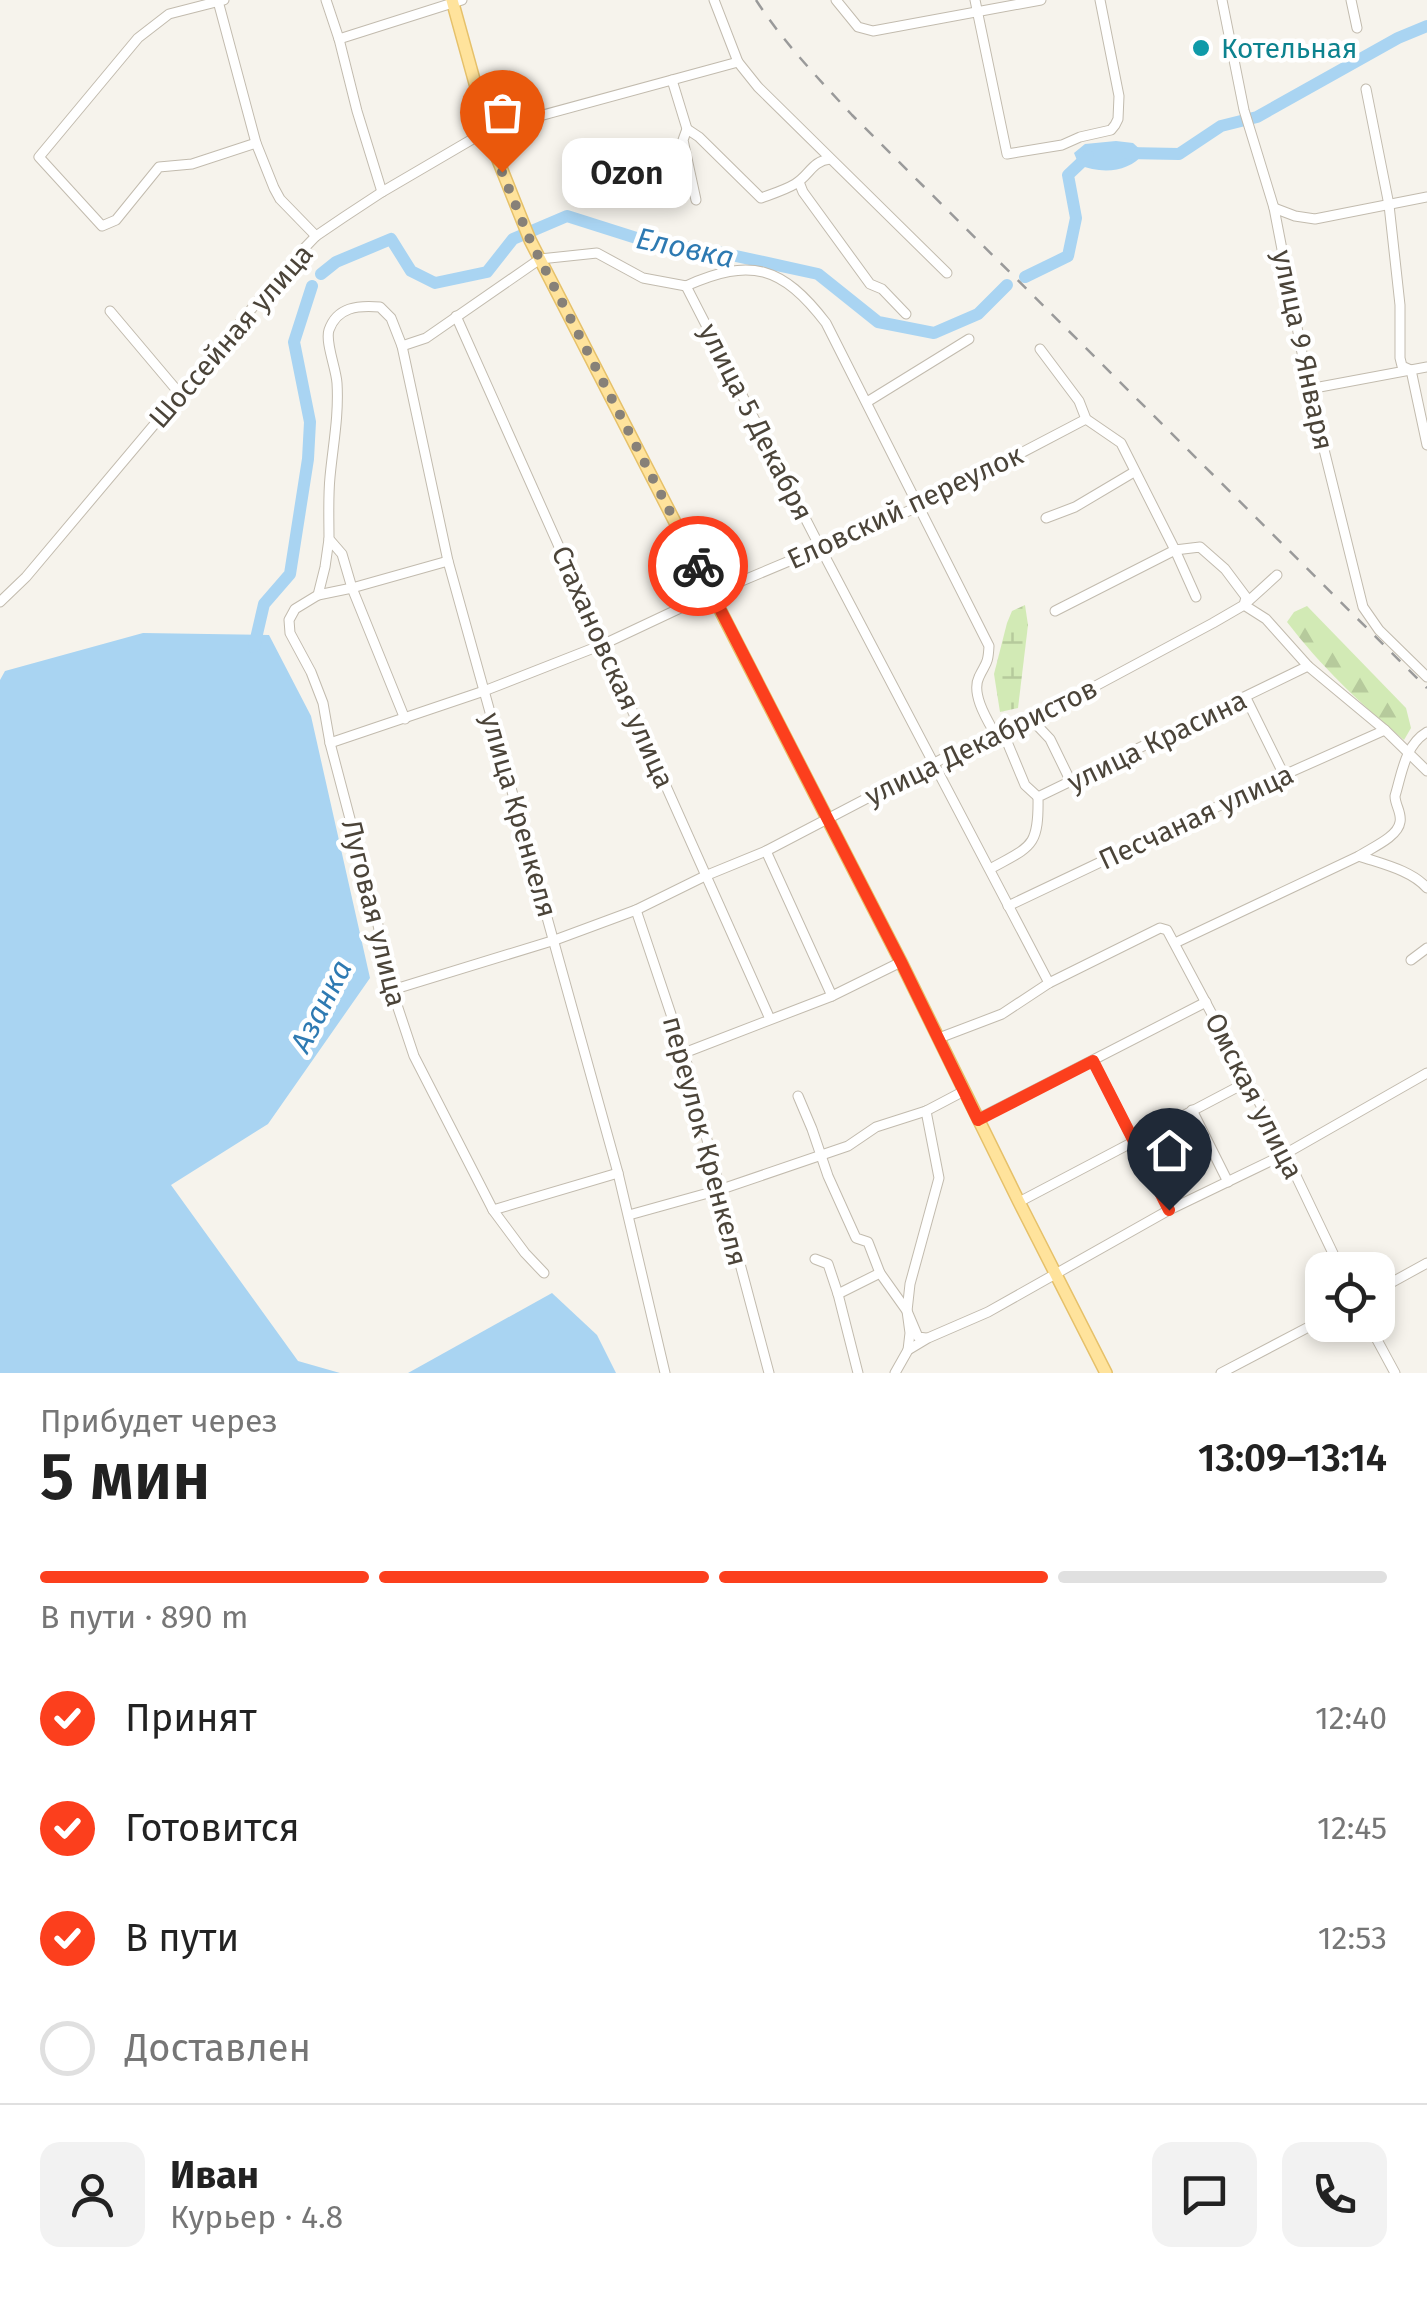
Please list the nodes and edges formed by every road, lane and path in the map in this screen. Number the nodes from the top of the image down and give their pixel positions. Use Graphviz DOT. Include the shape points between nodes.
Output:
graph roads {
  1 [pos="221,0"];
  2 [pos="326,0"];
  3 [pos="714,0"];
  4 [pos="836,0"];
  5 [pos="975,0"];
  6 [pos="1041,0"];
  7 [pos="1100,0"];
  8 [pos="1222,0"];
  9 [pos="1350,0"];
  10 [pos="456,1"];
  11 [pos="978,13"];
  12 [pos="1358,28"];
  13 [pos="340,40"];
  14 [pos="738,62"];
  15 [pos="672,80"];
  16 [pos="1366,89"];
  17 [pos="687,129"];
  18 [pos="488,130"];
  19 [pos="256,143"];
  20 [pos="830,160"];
  21 [pos="799,182"];
  22 [pos="382,192"];
  23 [pos="1427,197"];
  24 [pos="696,200"];
  25 [pos="1388,205"];
  26 [pos="1274,208"];
  27 [pos="316,236"];
  28 [pos="540,259"];
  29 [pos="947,273"];
  30 [pos="686,286"];
  31 [pos="110,311"];
  32 [pos="906,314"];
  33 [pos="456,316"];
  34 [pos="336,317"];
  35 [pos="970,339"];
  36 [pos="402,346"];
  37 [pos="1040,348"];
  38 [pos="1427,367"];
  39 [pos="1411,370"];
  40 [pos="1309,389"];
  41 [pos="180,394"];
  42 [pos="867,402"];
  43 [pos="1086,419"];
  44 [pos="1427,445"];
  45 [pos="1134,472"];
  46 [pos="918,507"];
  47 [pos="1046,518"];
  48 [pos="329,540"];
  49 [pos="821,549"];
  50 [pos="1175,550"];
  51 [pos="448,562"];
  52 [pos="1277,575"];
  53 [pos="352,588"];
  54 [pos="712,594"];
  55 [pos="318,595"];
  56 [pos="1196,597"];
  57 [pos="0,602"];
  58 [pos="1244,605"];
  59 [pos="1055,611"];
  60 [pos="604,644"];
  61 [pos="1308,666"];
  62 [pos="1427,678"];
  63 [pos="484,691"];
  64 [pos="1246,698"];
  65 [pos="405,719"];
  66 [pos="1032,720"];
  67 [pos="1385,730"];
  68 [pos="994,732"];
  69 [pos="1427,732"];
  70 [pos="330,744"];
  71 [pos="1408,751"];
  72 [pos="933,764"];
  73 [pos="1427,771"];
  74 [pos="1284,775"];
  75 [pos="1071,782"];
  76 [pos="1038,797"];
  77 [pos="827,819"];
  78 [pos="766,851"];
  79 [pos="1359,856"];
  80 [pos="990,869"];
  81 [pos="705,876"];
  82 [pos="1427,888"];
  83 [pos="1008,906"];
  84 [pos="636,910"];
  85 [pos="555,940"];
  86 [pos="1175,942"];
  87 [pos="1427,948"];
  88 [pos="1411,960"];
  89 [pos="901,962"];
  90 [pos="1049,983"];
  91 [pos="392,990"];
  92 [pos="832,996"];
  93 [pos="1206,1002"];
  94 [pos="770,1019"];
  95 [pos="939,1038"];
  96 [pos="684,1053"];
  97 [pos="1093,1061"];
  98 [pos="1427,1073"];
  99 [pos="1249,1082"];
  100 [pos="964,1091"];
  101 [pos="798,1096"];
  102 [pos="1192,1110"];
  103 [pos="926,1111"];
  104 [pos="978,1120"];
  105 [pos="1134,1142"];
  106 [pos="1284,1154"];
  107 [pos="821,1156"];
  108 [pos="618,1172"];
  109 [pos="1228,1182"];
  110 [pos="719,1190"];
  111 [pos="1019,1202"];
  112 [pos="493,1210"];
  113 [pos="1169,1210"];
  114 [pos="629,1215"];
  115 [pos="1332,1252"];
  116 [pos="816,1258"];
  117 [pos="1427,1264"];
  118 [pos="544,1273"];
  119 [pos="880,1273"];
  120 [pos="1054,1274"];
  121 [pos="1395,1281"];
  122 [pos="838,1294"];
  123 [pos="906,1311"];
  124 [pos="1305,1329"];
  125 [pos="928,1338"];
  126 [pos="1379,1342"];
  127 [pos="908,1350"];
  128 [pos="665,1373"];
  129 [pos="769,1373"];
  130 [pos="858,1373"];
  131 [pos="896,1373"];
  132 [pos="1106,1373"];
  133 [pos="1221,1373"];
  134 [pos="1396,1373"];
  1 -- 19 [label="street"];
  1 -- 19 [label="street" via="169,14 138,38 39,157 102,226 116,220 159,167 192,164"];
  2 -- 13 [label="street"];
  3 -- 14 [label="street"];
  4 -- 11 [label="street" via="858,27 873,31"];
  5 -- 11 [label="street"];
  6 -- 11 [label="street"];
  7 -- 11 [label="street" via="1118,119 1111,130 1007,154"];
  8 -- 26 [label="street, улица 9 Января" via="1244,110"];
  9 -- 12 [label="street"];
  10 -- 13 [label="street"];
  10 -- 18 [label="main road"];
  13 -- 22 [label="street"];
  14 -- 15 [label="street, Шоссейная улица"];
  14 -- 20 [label="street"];
  15 -- 17 [label="street"];
  15 -- 18 [label="street, Шоссейная улица"];
  16 -- 25 [label="street"];
  17 -- 21 [label="street" via="761,198"];
  17 -- 24 [label="street" via="683,140"];
  18 -- 22 [label="street, Шоссейная улица"];
  18 -- 28 [label="main road"];
  19 -- 27 [label="street" via="280,199"];
  20 -- 21 [label="street" via="821,160"];
  20 -- 29 [label="street"];
  21 -- 32 [label="street" via="870,284"];
  22 -- 27 [label="street, Шоссейная улица"];
  23 -- 25 [label="street"];
  25 -- 26 [label="street" via="1316,219"];
  25 -- 39 [label="street" via="1400,358"];
  26 -- 40 [label="street, улица 9 Января"];
  27 -- 41 [label="street, Шоссейная улица"];
  28 -- 30 [label="street" via="597,254 643,278"];
  28 -- 33 [label="street"];
  28 -- 54 [label="main road"];
  30 -- 42 [label="street" via="748,268 792,286 826,323"];
  30 -- 49 [label="street, улица 5 Декабря"];
  31 -- 41 [label="street"];
  33 -- 36 [label="street"];
  33 -- 60 [label="street, Стахановская улица"];
  34 -- 36 [label="street, улица Кренкеля" via="345,309 380,307"];
  34 -- 48 [label="street, Луговая улица" via="327,341 337,380"];
  35 -- 42 [label="street"];
  36 -- 51 [label="street, улица Кренкеля"];
  37 -- 43 [label="street"];
  38 -- 39 [label="street"];
  39 -- 40 [label="street"];
  39 -- 44 [label="street"];
  40 -- 62 [label="street, улица 9 Января" via="1364,608"];
  41 -- 57 [label="street, Шоссейная улица"];
  42 -- 46 [label="street"];
  43 -- 45 [label="street" via="1121,442"];
  43 -- 46 [label="street, Еловский переулок"];
  45 -- 47 [label="street"];
  45 -- 50 [label="street"];
  46 -- 49 [label="street, Еловский переулок"];
  46 -- 68 [label="street" via="989,646 976,690"];
  48 -- 53 [label="street" via="342,554"];
  48 -- 55 [label="street, Луговая улица"];
  49 -- 54 [label="street, Еловский переулок"];
  49 -- 72 [label="street, улица 5 Декабря"];
  50 -- 56 [label="street"];
  50 -- 58 [label="street" via="1200,547 1246,596"];
  50 -- 59 [label="street"];
  51 -- 53 [label="street"];
  51 -- 63 [label="street, улица Кренкеля"];
  52 -- 58 [label="street, улица Декабристов"];
  53 -- 55 [label="street"];
  53 -- 65 [label="street"];
  54 -- 60 [label="street, Еловский переулок"];
  54 -- 77 [label="main road"];
  55 -- 70 [label="street, Луговая улица" via="288,620 323,703"];
  58 -- 61 [label="street" via="1266,618"];
  58 -- 66 [label="street, улица Декабристов"];
  60 -- 63 [label="street, Еловский переулок"];
  60 -- 81 [label="street, Стахановская улица"];
  61 -- 64 [label="street, улица Красина"];
  61 -- 67 [label="street"];
  63 -- 65 [label="street, Еловский переулок"];
  63 -- 85 [label="street, улица Кренкеля"];
  64 -- 74 [label="street"];
  64 -- 75 [label="street, улица Красина"];
  65 -- 70 [label="street, Еловский переулок"];
  66 -- 68 [label="street, улица Декабристов"];
  66 -- 75 [label="street" via="1050,738"];
  67 -- 71 [label="street"];
  67 -- 74 [label="street, Песчаная улица"];
  68 -- 72 [label="street, улица Декабристов"];
  68 -- 76 [label="street" via="1006,736 1026,785"];
  69 -- 71 [label="street"];
  70 -- 91 [label="street, Луговая улица"];
  71 -- 73 [label="street"];
  71 -- 79 [label="street" via="1394,796 1400,824"];
  72 -- 77 [label="street, улица Декабристов"];
  72 -- 80 [label="street, улица 5 Декабря"];
  74 -- 83 [label="street, Песчаная улица"];
  75 -- 76 [label="street, улица Красина"];
  76 -- 80 [label="street, улица Красина" via="1036,835 1028,848"];
  77 -- 78 [label="street, улица Декабристов"];
  77 -- 89 [label="main road"];
  78 -- 81 [label="street, улица Декабристов"];
  78 -- 92 [label="street"];
  79 -- 82 [label="street"];
  79 -- 86 [label="street"];
  80 -- 83 [label="street, улица 5 Декабря"];
  81 -- 84 [label="street, улица Декабристов"];
  81 -- 94 [label="street, Стахановская улица"];
  83 -- 90 [label="street, улица 5 Декабря"];
  84 -- 85 [label="street, улица Декабристов"];
  84 -- 96 [label="street, переулок Кренкеля"];
  85 -- 91 [label="street, улица Декабристов"];
  85 -- 108 [label="street, улица Кренкеля"];
  86 -- 90 [label="street, Омская улица" via="1160,928"];
  86 -- 93 [label="street, Омская улица"];
  87 -- 88 [label="street"];
  89 -- 92 [label="street"];
  89 -- 95 [label="main road"];
  90 -- 95 [label="street" via="1002,1014"];
  91 -- 112 [label="street, Луговая улица" via="414,1056"];
  92 -- 94 [label="street"];
  93 -- 97 [label="street"];
  93 -- 99 [label="street, Омская улица"];
  94 -- 96 [label="street"];
  95 -- 100 [label="main road"];
  96 -- 110 [label="street, переулок Кренкеля"];
  97 -- 104 [label="street"];
  97 -- 105 [label="street"];
  98 -- 106 [label="street"];
  99 -- 102 [label="street"];
  99 -- 106 [label="street, Омская улица"];
  100 -- 103 [label="street"];
  100 -- 104 [label="main road"];
  101 -- 107 [label="street"];
  102 -- 105 [label="street"];
  102 -- 109 [label="street"];
  103 -- 107 [label="street"];
  103 -- 123 [label="street" via="940,1178"];
  104 -- 111 [label="main road"];
  105 -- 111 [label="street"];
  105 -- 113 [label="street"];
  106 -- 109 [label="street"];
  106 -- 115 [label="street, Омская улица"];
  107 -- 110 [label="street"];
  107 -- 119 [label="street" via="856,1238 868,1242"];
  108 -- 112 [label="street"];
  108 -- 114 [label="street, улица Кренкеля"];
  109 -- 113 [label="street"];
  110 -- 114 [label="street"];
  110 -- 129 [label="street, переулок Кренкеля"];
  111 -- 120 [label="main road"];
  112 -- 118 [label="street, Луговая улица"];
  113 -- 120 [label="street"];
  114 -- 128 [label="street, улица Кренкеля"];
  116 -- 122 [label="street" via="828,1264"];
  117 -- 121 [label="street"];
  119 -- 122 [label="street"];
  119 -- 123 [label="street"];
  120 -- 125 [label="street"];
  120 -- 132 [label="main road"];
  122 -- 130 [label="street"];
  123 -- 125 [label="street" via="918,1337"];
  123 -- 127 [label="street"];
  124 -- 133 [label="street"];
  125 -- 127 [label="street"];
  126 -- 134 [label="street"];
  127 -- 131 [label="street"];
}
